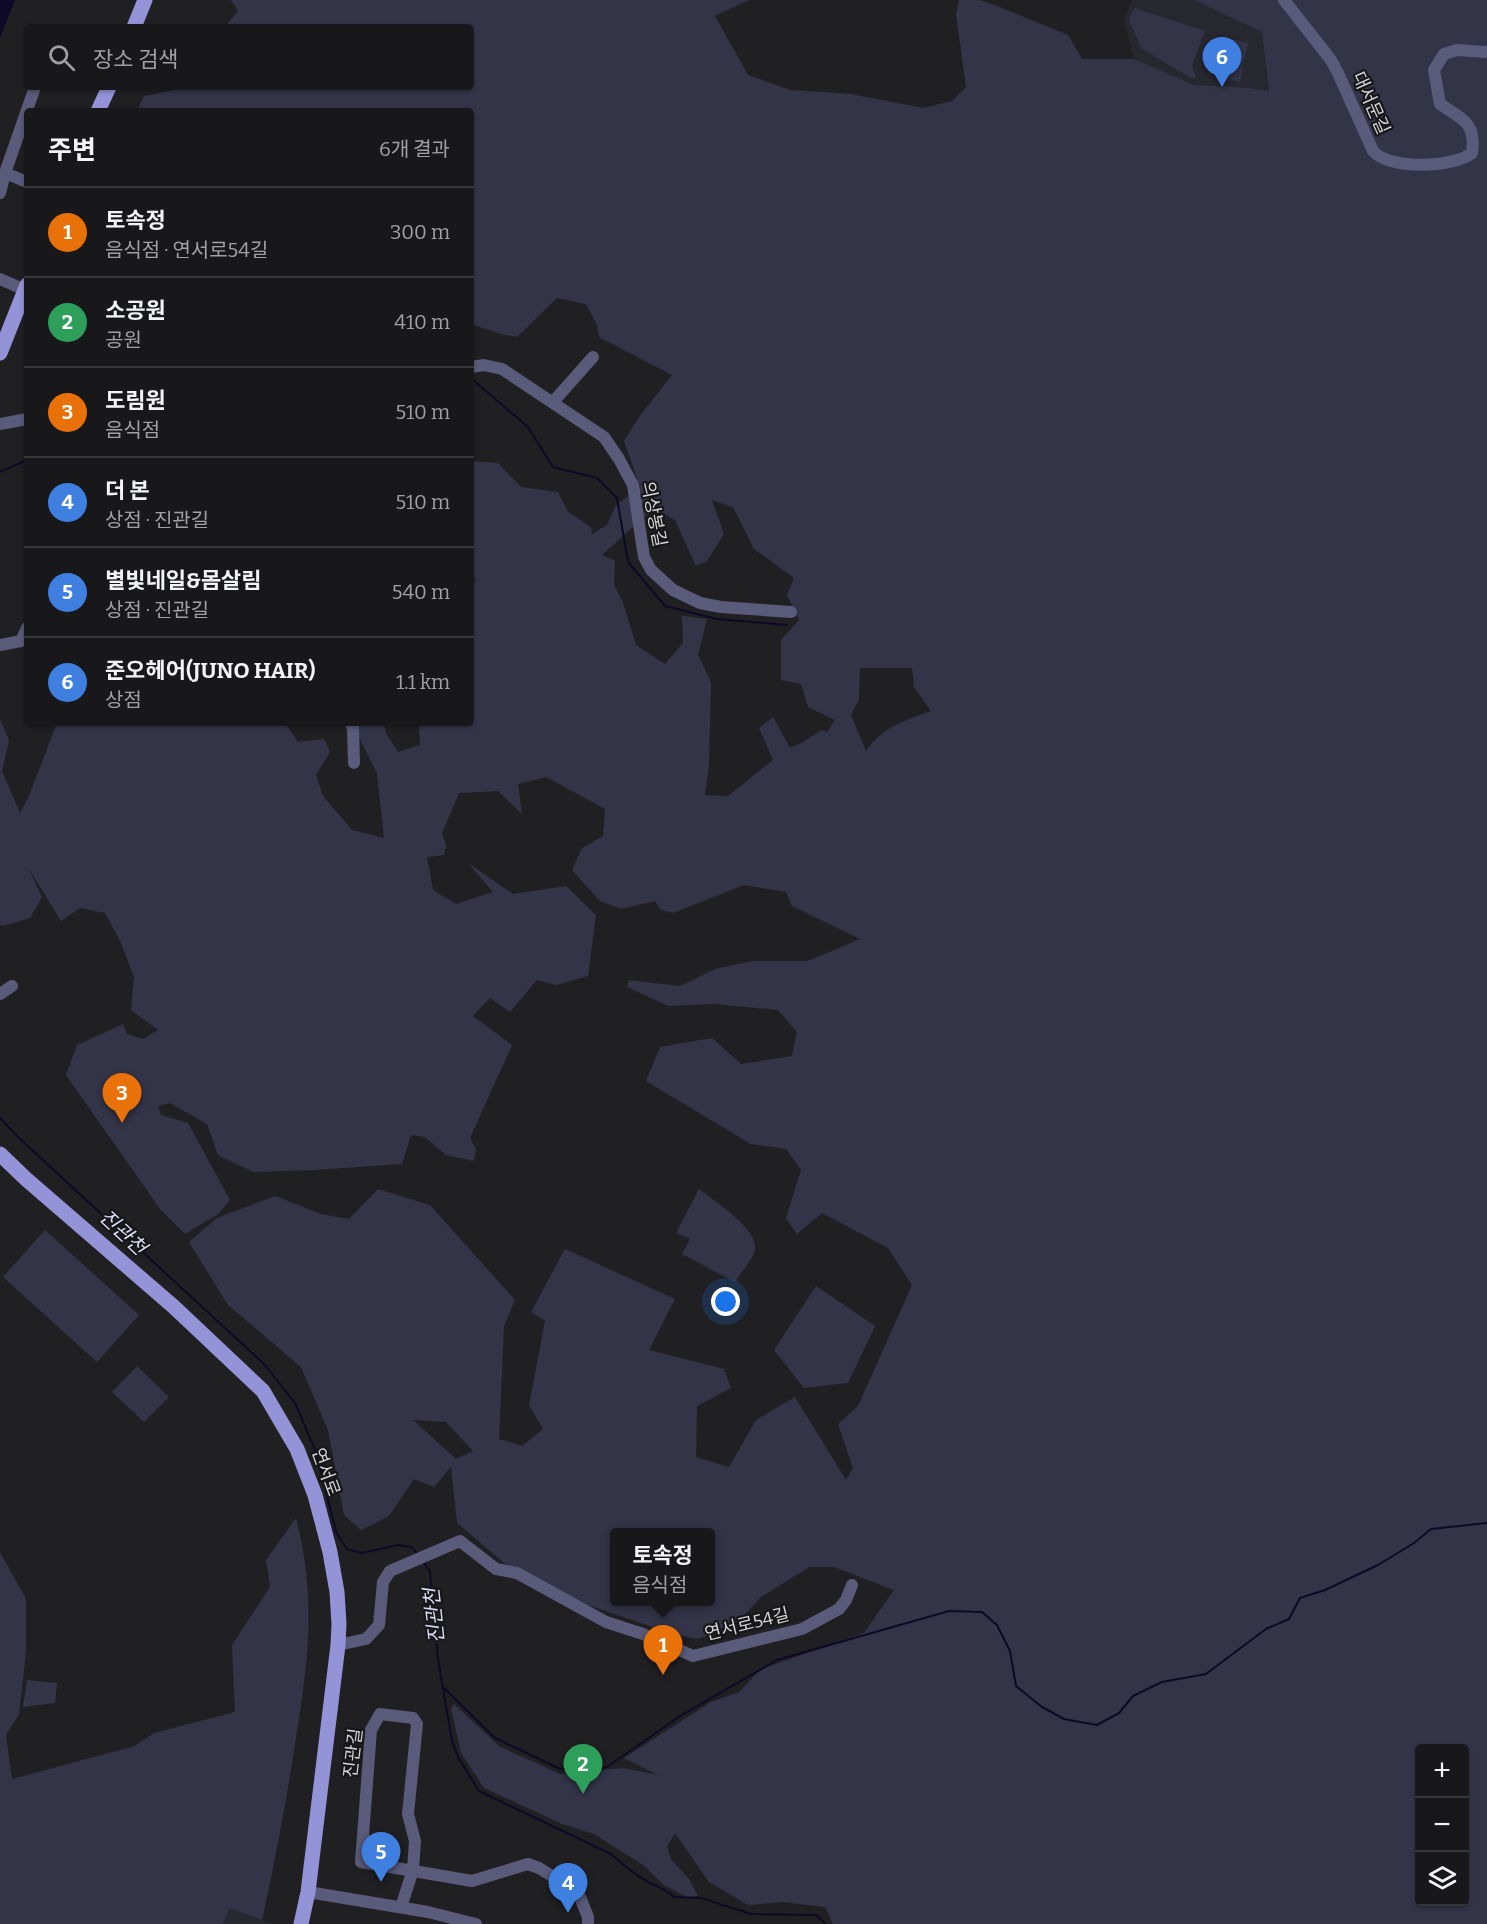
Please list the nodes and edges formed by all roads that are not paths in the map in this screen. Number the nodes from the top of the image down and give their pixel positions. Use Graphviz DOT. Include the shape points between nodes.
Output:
graph roads {
  1 [pos="146,0"];
  2 [pos="1284,0"];
  3 [pos="135,24"];
  4 [pos="1487,52"];
  5 [pos="34,90"];
  6 [pos="108,90"];
  7 [pos="28,108"];
  8 [pos="99,108"];
  9 [pos="24,118"];
  10 [pos="5,172"];
  11 [pos="24,181"];
  12 [pos="0,193"];
  13 [pos="0,279"];
  14 [pos="24,287"];
  15 [pos="24,293"];
  16 [pos="0,353"];
  17 [pos="593,357"];
  18 [pos="474,367"];
  19 [pos="553,402"];
  20 [pos="24,420"];
  21 [pos="0,424"];
  22 [pos="791,612"];
  23 [pos="24,634"];
  24 [pos="0,645"];
  25 [pos="352,726"];
  26 [pos="354,763"];
  27 [pos="12,987"];
  28 [pos="0,994"];
  29 [pos="0,1154"];
  30 [pos="852,1585"];
  31 [pos="338,1645"];
  32 [pos="413,1870"];
  33 [pos="308,1892"];
  34 [pos="400,1907"];
  35 [pos="459,1922"];
  36 [pos="301,1924"];
  37 [pos="476,1924"];
  38 [pos="588,1924"];
  1 -- 3 [label="main road"];
  2 -- 4 [label="street, 대서문길" via="1330,60 1373,151 1382,159 1425,164 1466,158 1472,153 1474,137 1467,123 1440,104 1434,70 1444,54 1457,50"];
  5 -- 7 [label="street"];
  6 -- 8 [label="main road"];
  9 -- 10 [label="street"];
  10 -- 11 [label="street"];
  10 -- 12 [label="street"];
  13 -- 14 [label="street"];
  15 -- 16 [label="main road"];
  17 -- 19 [label="street"];
  18 -- 19 [label="street, 의상봉길" via="502,369"];
  19 -- 22 [label="street, 의상봉길" via="604,436 619,459 633,485 644,557 651,570 673,590 700,603"];
  20 -- 21 [label="street"];
  23 -- 24 [label="street" via="21,641"];
  25 -- 26 [label="street"];
  27 -- 28 [label="street"];
  29 -- 31 [label="main road, 연서로" via="263,1391 297,1449 315,1495 337,1592"];
  30 -- 31 [label="street, 연서로54길" via="839,1609 802,1629 693,1656 606,1622 517,1573 496,1569 460,1541 390,1571 382,1582 379,1625 366,1639"];
  31 -- 33 [label="main road, 연서로"];
  32 -- 32 [label="street, 진관길" via="415,1841 408,1814 417,1724 413,1718 380,1714 371,1730 361,1862"];
  32 -- 34 [label="street, 진관길"];
  32 -- 38 [label="street, 진관길" via="472,1881 528,1864 578,1892"];
  33 -- 34 [label="street"];
  33 -- 36 [label="main road, 연서로"];
  34 -- 35 [label="street"];
  35 -- 37 [label="street"];
}
